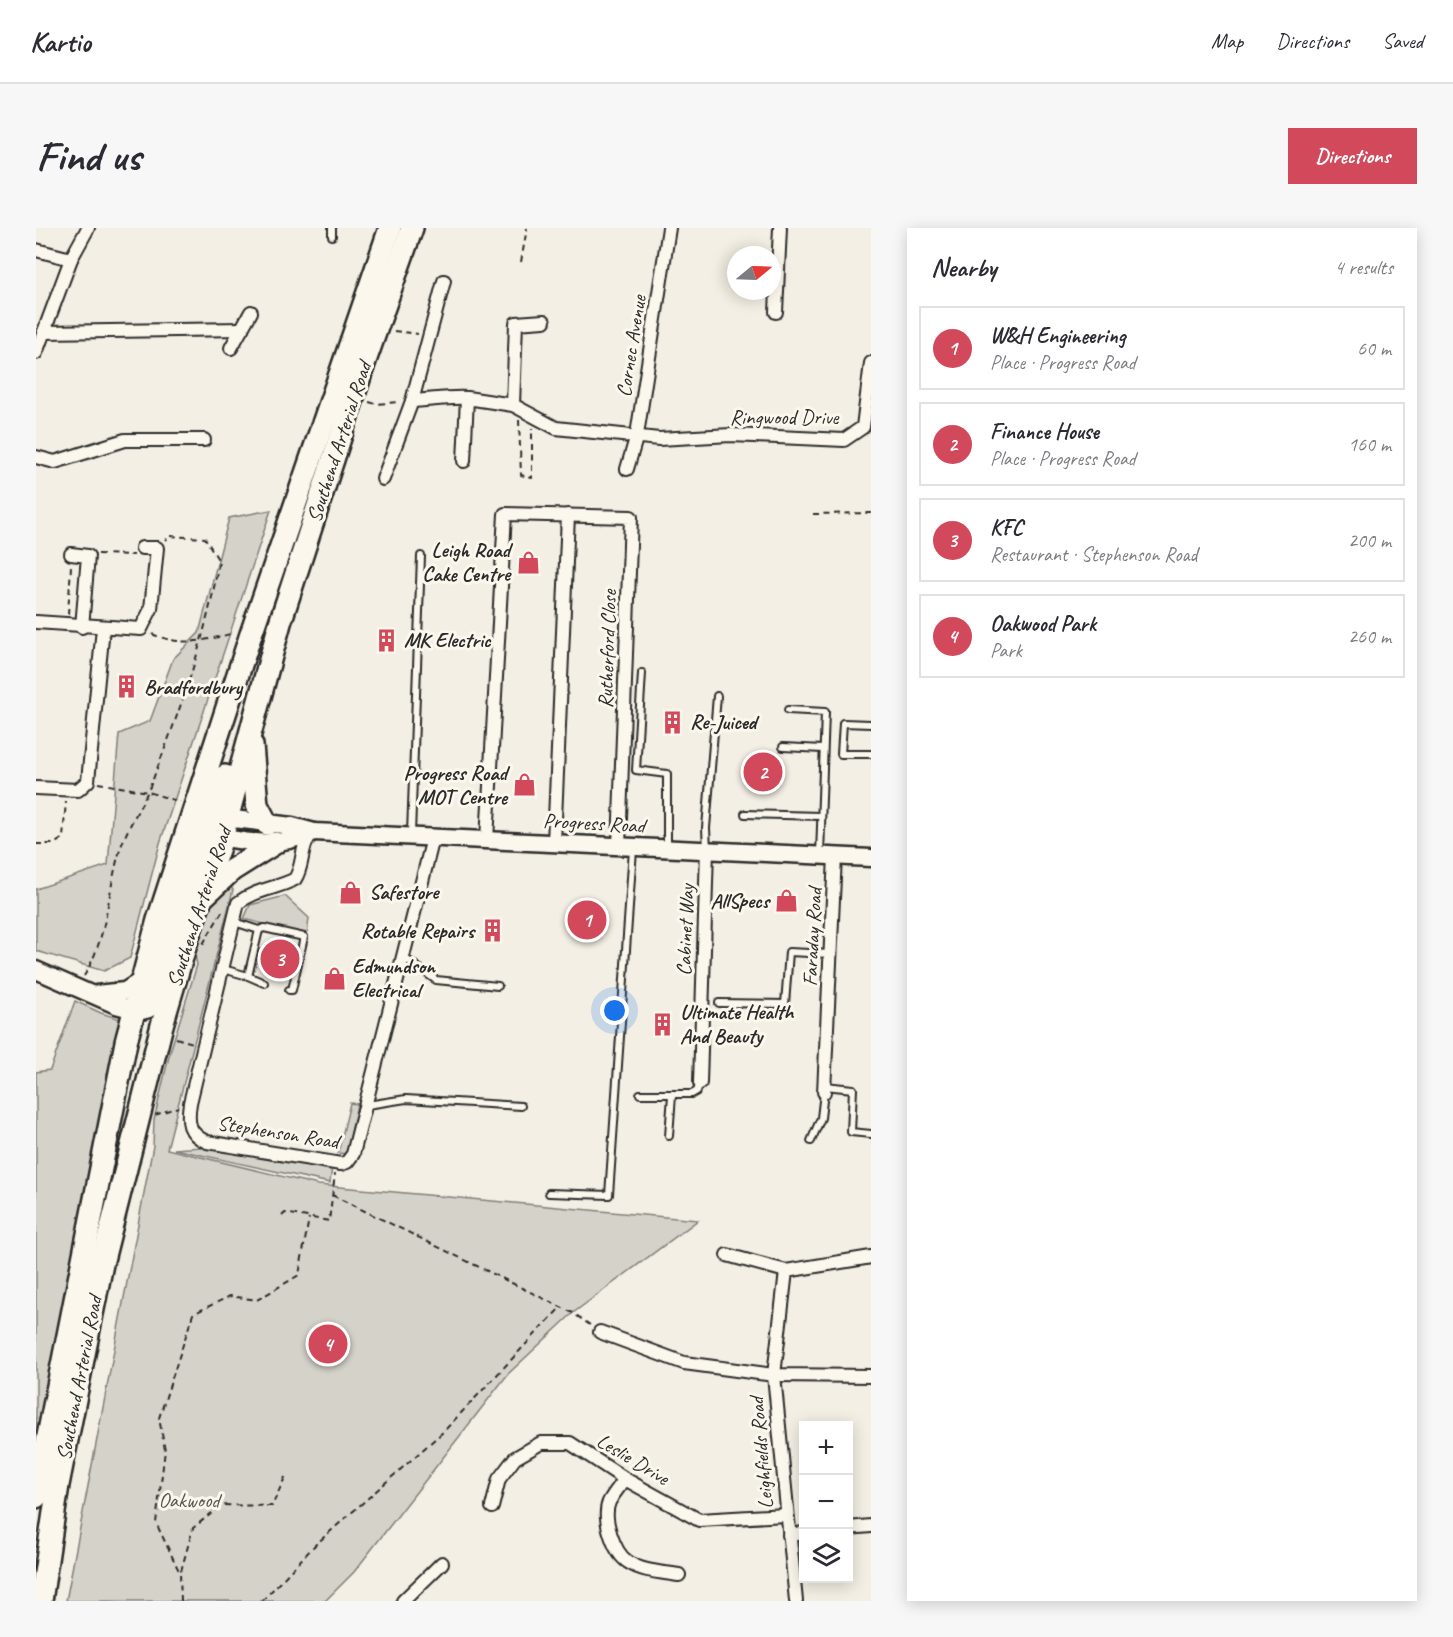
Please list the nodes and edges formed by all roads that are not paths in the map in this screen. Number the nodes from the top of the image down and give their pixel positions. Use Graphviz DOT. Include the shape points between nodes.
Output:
graph roads {
  1 [pos="88,228"];
  2 [pos="390,228"];
  3 [pos="412,228"];
  4 [pos="669,228"];
  5 [pos="780,228"];
  6 [pos="36,250"];
  7 [pos="71,259"];
  8 [pos="444,281"];
  9 [pos="251,312"];
  10 [pos="776,312"];
  11 [pos="544,321"];
  12 [pos="242,329"];
  13 [pos="44,332"];
  14 [pos="231,348"];
  15 [pos="36,353"];
  16 [pos="871,363"];
  17 [pos="870,379"];
  18 [pos="467,399"];
  19 [pos="412,400"];
  20 [pos="515,406"];
  21 [pos="637,435"];
  22 [pos="204,440"];
  23 [pos="36,457"];
  24 [pos="464,461"];
  25 [pos="627,470"];
  26 [pos="383,479"];
  27 [pos="568,515"];
  28 [pos="142,548"];
  29 [pos="71,554"];
  30 [pos="421,556"];
  31 [pos="36,622"];
  32 [pos="82,627"];
  33 [pos="103,628"];
  34 [pos="272,650"];
  35 [pos="642,673"];
  36 [pos="717,696"];
  37 [pos="788,710"];
  38 [pos="871,724"];
  39 [pos="251,726"];
  40 [pos="783,747"];
  41 [pos="823,749"];
  42 [pos="871,754"];
  43 [pos="36,788"];
  44 [pos="745,814"];
  45 [pos="821,816"];
  46 [pos="204,823"];
  47 [pos="314,832"];
  48 [pos="276,837"];
  49 [pos="411,837"];
  50 [pos="433,838"];
  51 [pos="487,840"];
  52 [pos="554,843"];
  53 [pos="626,847"];
  54 [pos="667,849"];
  55 [pos="707,850"];
  56 [pos="827,856"];
  57 [pos="303,857"];
  58 [pos="871,858"];
  59 [pos="199,903"];
  60 [pos="234,922"];
  61 [pos="259,930"];
  62 [pos="830,954"];
  63 [pos="403,957"];
  64 [pos="223,969"];
  65 [pos="36,970"];
  66 [pos="248,976"];
  67 [pos="142,980"];
  68 [pos="264,983"];
  69 [pos="498,986"];
  70 [pos="289,990"];
  71 [pos="95,994"];
  72 [pos="719,1004"];
  73 [pos="135,1010"];
  74 [pos="700,1083"];
  75 [pos="824,1089"];
  76 [pos="640,1094"];
  77 [pos="672,1095"];
  78 [pos="367,1106"];
  79 [pos="520,1106"];
  80 [pos="871,1134"];
  81 [pos="669,1136"];
  82 [pos="812,1142"];
  83 [pos="549,1193"];
  84 [pos="727,1255"];
  85 [pos="871,1257"];
  86 [pos="786,1271"];
  87 [pos="600,1332"];
  88 [pos="774,1375"];
  89 [pos="871,1376"];
  90 [pos="625,1479"];
  91 [pos="36,1497"];
  92 [pos="492,1507"];
  93 [pos="786,1515"];
  94 [pos="871,1526"];
  95 [pos="853,1528"];
  96 [pos="799,1534"];
  97 [pos="789,1535"];
  98 [pos="442,1563"];
  99 [pos="679,1575"];
  100 [pos="41,1601"];
  101 [pos="403,1601"];
  102 [pos="796,1601"];
  1 -- 7 [label="street"];
  2 -- 46 [label="highway, Southend Arterial Road" via="254,623"];
  3 -- 34 [label="highway, Southend Arterial Road"];
  4 -- 21 [label="street, Cornec Avenue"];
  5 -- 10 [label="street"];
  6 -- 7 [label="street"];
  7 -- 13 [label="street"];
  8 -- 19 [label="street"];
  9 -- 12 [label="street"];
  11 -- 20 [label="street" via="516,323"];
  12 -- 13 [label="street"];
  12 -- 14 [label="street"];
  13 -- 15 [label="street"];
  16 -- 17 [label="street, Ringwood Drive"];
  17 -- 21 [label="street, Ringwood Drive" via="864,427 844,440 731,435 658,439"];
  18 -- 19 [label="street"];
  18 -- 20 [label="street"];
  18 -- 24 [label="street"];
  19 -- 26 [label="street"];
  20 -- 21 [label="street" via="556,428"];
  21 -- 25 [label="street, Cornec Avenue"];
  22 -- 23 [label="street" via="125,440 55,462"];
  27 -- 51 [label="street, Rutherford Close" via="505,514"];
  27 -- 52 [label="street, Rutherford Close"];
  27 -- 53 [label="street, Rutherford Close" via="632,517"];
  28 -- 33 [label="street" via="157,548 151,609 141,629"];
  29 -- 32 [label="street" via="88,556"];
  30 -- 49 [label="lane"];
  31 -- 32 [label="street"];
  32 -- 33 [label="street"];
  33 -- 43 [label="street" via="88,781 78,790"];
  34 -- 39 [label="highway, Southend Arterial Road"];
  34 -- 46 [label="highway" via="261,664"];
  35 -- 54 [label="lane" via="636,770 667,774"];
  36 -- 55 [label="lane"];
  37 -- 41 [label="lane" via="825,712"];
  38 -- 42 [label="lane" via="843,723 841,754"];
  39 -- 46 [label="highway, Southend Arterial Road"];
  39 -- 48 [label="highway" via="257,805"];
  40 -- 41 [label="lane"];
  41 -- 45 [label="lane"];
  44 -- 45 [label="lane"];
  45 -- 56 [label="lane"];
  46 -- 48 [label="street, Progress Road"];
  46 -- 59 [label="highway, Southend Arterial Road"];
  46 -- 67 [label="highway, Southend Arterial Road" via="158,920"];
  46 -- 73 [label="highway" via="154,996 147,1007"];
  47 -- 48 [label="street, Progress Road"];
  47 -- 48 [label="street, Progress Road" via="292,826"];
  47 -- 49 [label="street, Progress Road"];
  47 -- 57 [label="street, Stephenson Road" via="305,842"];
  48 -- 57 [label="street" via="297,845"];
  48 -- 59 [label="highway" via="214,884"];
  49 -- 50 [label="street, Progress Road"];
  50 -- 51 [label="street, Progress Road"];
  50 -- 63 [label="street, Stephenson Road"];
  51 -- 52 [label="street, Progress Road"];
  52 -- 53 [label="street, Progress Road"];
  53 -- 54 [label="street, Progress Road"];
  53 -- 83 [label="lane" via="609,1196"];
  54 -- 55 [label="street, Progress Road"];
  55 -- 56 [label="street, Progress Road"];
  55 -- 74 [label="street, Cabinet Way"];
  56 -- 58 [label="street, Progress Road"];
  56 -- 62 [label="street, Faraday Road"];
  57 -- 60 [label="street, Stephenson Road" via="295,879 262,889 238,903"];
  59 -- 100 [label="highway, Southend Arterial Road" via="162,1025 102,1264 58,1485"];
  60 -- 61 [label="lane"];
  60 -- 64 [label="street, Stephenson Road"];
  61 -- 66 [label="lane"];
  61 -- 70 [label="lane" via="304,937"];
  62 -- 72 [label="lane" via="789,952 785,1004"];
  62 -- 75 [label="street, Faraday Road"];
  63 -- 69 [label="lane" via="436,980"];
  63 -- 78 [label="street, Stephenson Road"];
  64 -- 66 [label="lane"];
  64 -- 78 [label="street, Stephenson Road" via="190,1104 188,1124 199,1139 347,1162"];
  65 -- 71 [label="street"];
  66 -- 68 [label="lane"];
  67 -- 71 [label="street" via="125,991"];
  67 -- 73 [label="highway, Southend Arterial Road"];
  71 -- 73 [label="street"];
  73 -- 91 [label="highway, Southend Arterial Road"];
  74 -- 77 [label="lane" via="692,1094"];
  75 -- 80 [label="lane" via="853,1089 851,1132"];
  75 -- 82 [label="lane" via="821,1118"];
  76 -- 77 [label="lane"];
  77 -- 81 [label="lane"];
  78 -- 79 [label="lane" via="406,1099"];
  84 -- 86 [label="street"];
  85 -- 86 [label="street"];
  86 -- 88 [label="street"];
  87 -- 88 [label="street, Leighfields Road" via="684,1364"];
  88 -- 89 [label="street"];
  88 -- 93 [label="street, Leighfields Road"];
  90 -- 92 [label="street, Leslie Drive" via="570,1443 541,1443 515,1458 500,1479"];
  90 -- 93 [label="street, Leslie Drive" via="699,1520"];
  90 -- 99 [label="street" via="608,1505 615,1551 644,1569"];
  93 -- 97 [label="street, Leighfields Road"];
  94 -- 95 [label="street"];
  96 -- 97 [label="street"];
  97 -- 102 [label="street, Leighfields Road"];
  98 -- 101 [label="street"];
}
